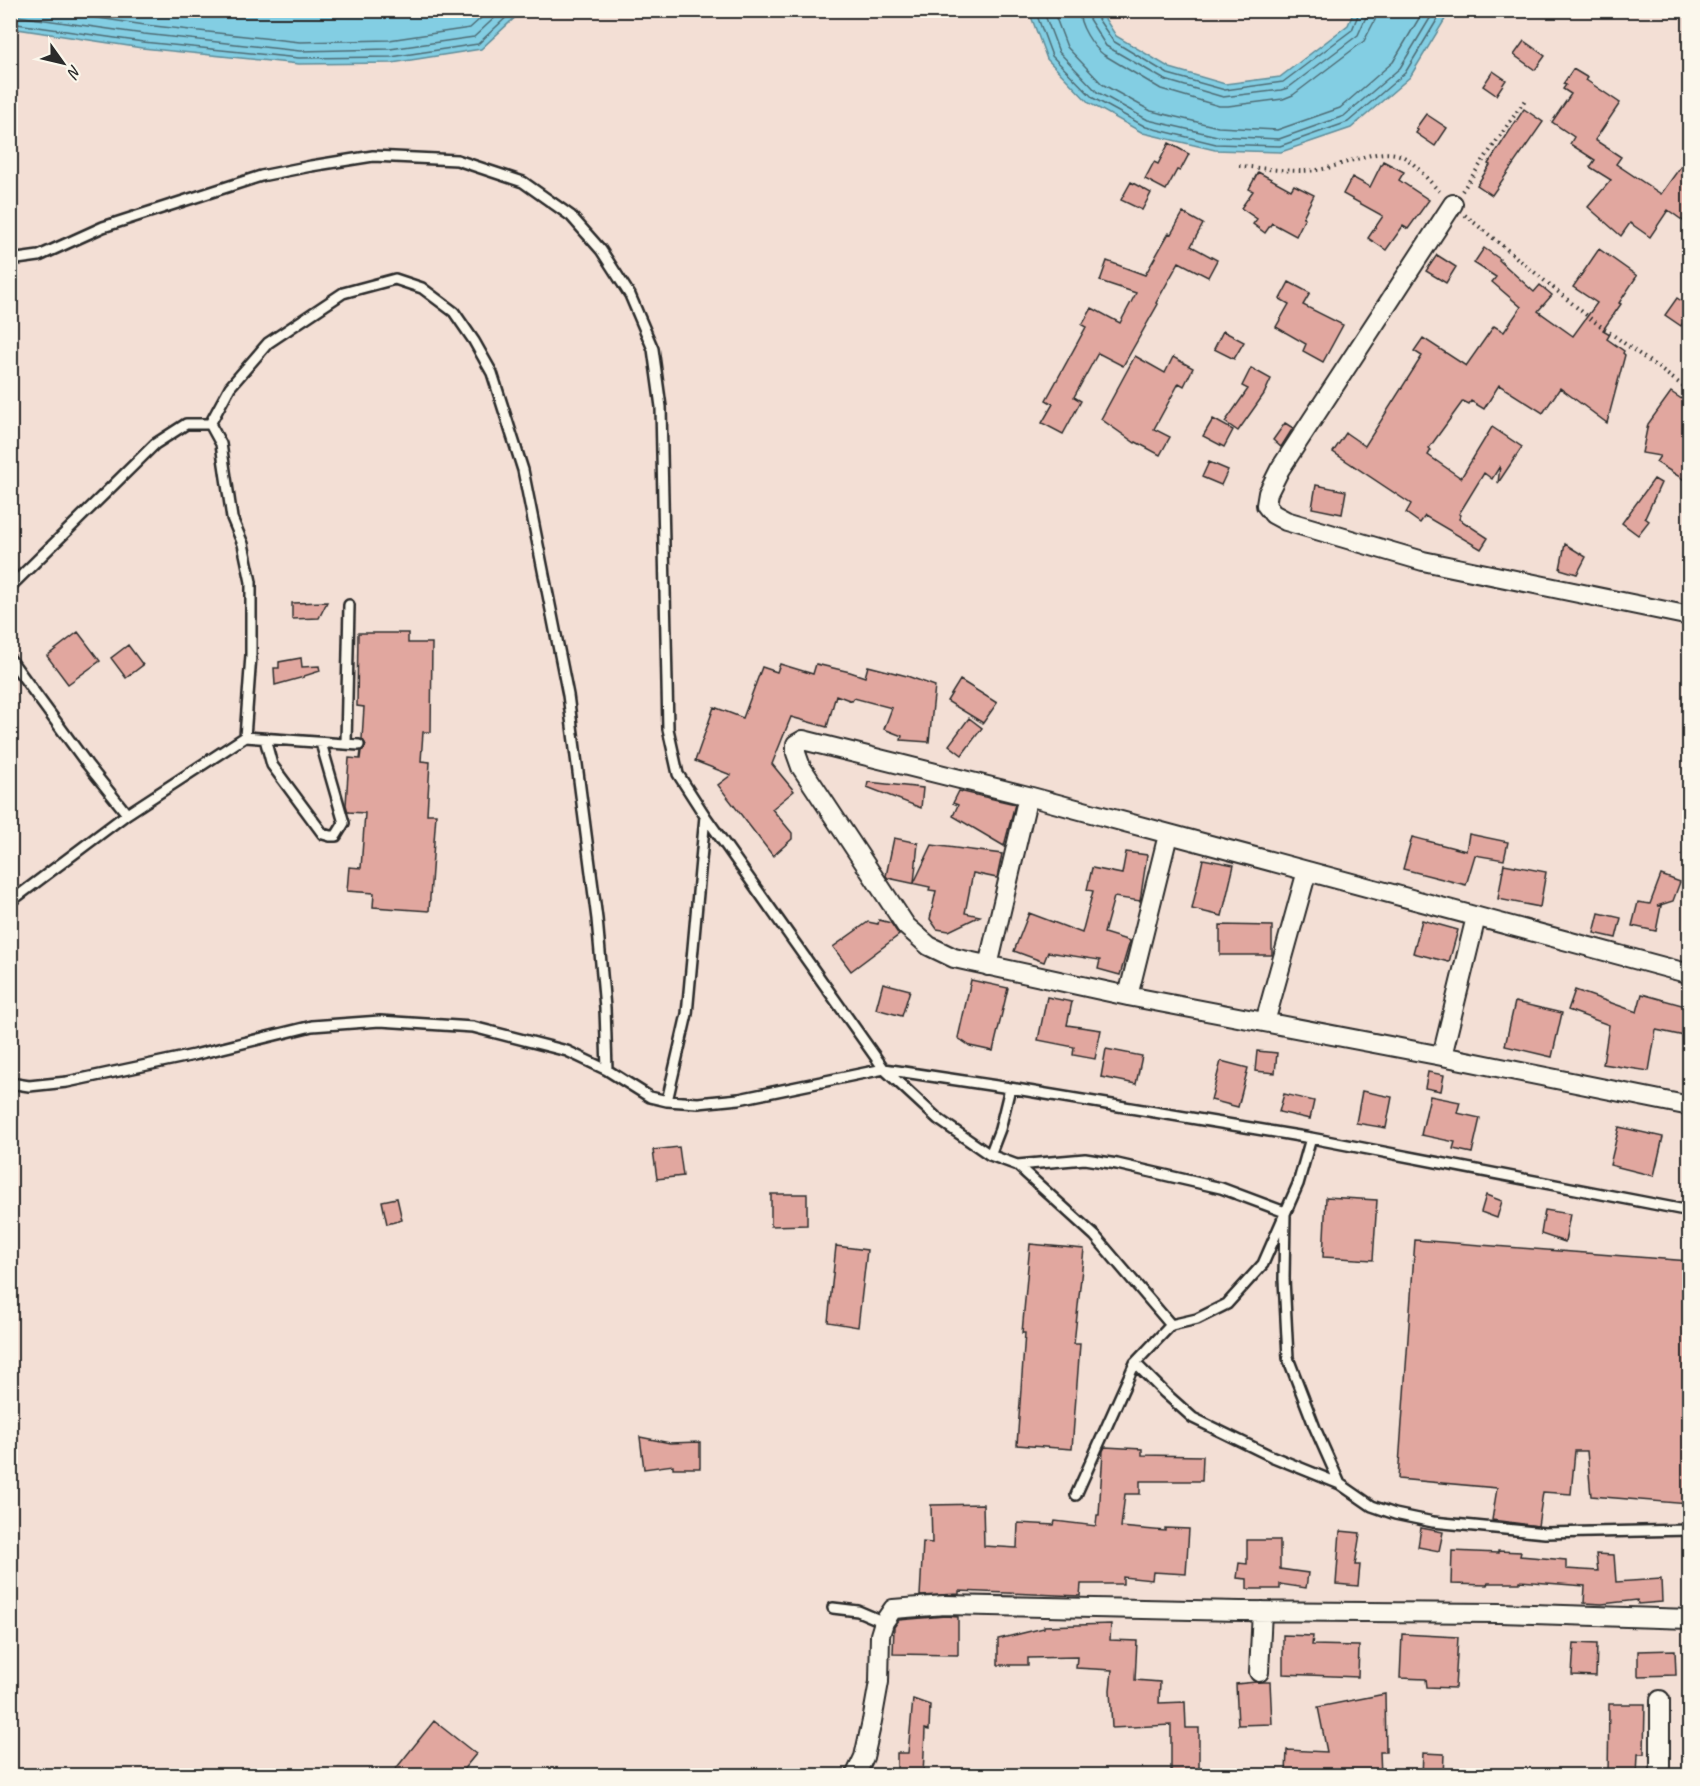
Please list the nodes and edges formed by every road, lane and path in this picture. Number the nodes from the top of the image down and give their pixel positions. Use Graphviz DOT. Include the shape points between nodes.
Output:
graph roads {
  1 [pos="1525,100"];
  2 [pos="1239,166"];
  3 [pos="1453,204"];
  4 [pos="10,260"];
  5 [pos="1689,391"];
  6 [pos="210,424"];
  7 [pos="10,587"];
  8 [pos="349,605"];
  9 [pos="1689,616"];
  10 [pos="10,659"];
  11 [pos="245,737"];
  12 [pos="265,739"];
  13 [pos="321,743"];
  14 [pos="346,743"];
  15 [pos="359,745"];
  16 [pos="1028,796"];
  17 [pos="127,814"];
  18 [pos="705,816"];
  19 [pos="1168,835"];
  20 [pos="1307,871"];
  21 [pos="10,902"];
  22 [pos="1476,917"];
  23 [pos="988,966"];
  24 [pos="1689,974"];
  25 [pos="1128,996"];
  26 [pos="1265,1022"];
  27 [pos="1442,1056"];
  28 [pos="884,1069"];
  29 [pos="607,1070"];
  30 [pos="10,1083"];
  31 [pos="1010,1088"];
  32 [pos="667,1101"];
  33 [pos="1689,1106"];
  34 [pos="1311,1138"];
  35 [pos="990,1155"];
  36 [pos="1017,1165"];
  37 [pos="1689,1211"];
  38 [pos="1285,1212"];
  39 [pos="1171,1325"];
  40 [pos="1135,1363"];
  41 [pos="1340,1484"];
  42 [pos="1076,1495"];
  43 [pos="1689,1530"];
  44 [pos="832,1608"];
  45 [pos="1262,1611"];
  46 [pos="1689,1619"];
  47 [pos="884,1622"];
  48 [pos="1259,1672"];
  49 [pos="1660,1700"];
  50 [pos="855,1776"];
  51 [pos="1660,1776"];
  1 -- 3 [label="path"];
  2 -- 3 [label="path" via="1317,170 1390,153 1408,160"];
  3 -- 5 [label="path" via="1592,319"];
  3 -- 9 [label="street" via="1280,469 1266,505 1286,521 1423,561"];
  4 -- 18 [label="lane" via="39,256 103,227 261,177 374,156 457,160 523,182 571,216 602,250 630,295 653,349 661,407 668,729 678,774"];
  6 -- 7 [label="lane" via="186,424 155,444"];
  6 -- 11 [label="lane" via="221,444 232,518 243,544 251,582"];
  6 -- 29 [label="lane" via="230,387 268,343 344,293 395,279 422,288 454,312 474,341 492,373 523,470 568,694 597,919"];
  8 -- 14 [label="lane"];
  10 -- 17 [label="lane"];
  11 -- 12 [label="lane"];
  11 -- 17 [label="lane"];
  12 -- 13 [label="lane"];
  12 -- 13 [label="lane" via="272,765 323,834 336,836 344,823"];
  13 -- 14 [label="lane"];
  14 -- 15 [label="lane"];
  16 -- 19 [label="street"];
  16 -- 23 [label="street"];
  16 -- 23 [label="street" via="803,740 796,744 801,767 906,926 937,950"];
  17 -- 21 [label="lane"];
  18 -- 28 [label="lane"];
  18 -- 32 [label="lane" via="687,1014"];
  19 -- 20 [label="street"];
  19 -- 25 [label="street"];
  20 -- 22 [label="street"];
  20 -- 26 [label="street"];
  22 -- 24 [label="street"];
  22 -- 27 [label="street"];
  23 -- 25 [label="street"];
  25 -- 26 [label="street"];
  26 -- 27 [label="street"];
  27 -- 33 [label="street"];
  28 -- 31 [label="lane"];
  28 -- 32 [label="lane" via="739,1099"];
  28 -- 35 [label="lane" via="938,1119"];
  29 -- 30 [label="lane" via="567,1051 473,1027 380,1021 312,1026 67,1082 29,1086"];
  29 -- 32 [label="lane" via="650,1097"];
  31 -- 34 [label="lane"];
  31 -- 35 [label="lane"];
  34 -- 37 [label="lane"];
  34 -- 38 [label="lane"];
  35 -- 36 [label="lane"];
  36 -- 38 [label="lane" via="1085,1159 1117,1164 1221,1188"];
  36 -- 39 [label="lane" via="1095,1236"];
  38 -- 39 [label="lane" via="1263,1264 1227,1304 1197,1319"];
  38 -- 41 [label="lane" via="1288,1358"];
  39 -- 40 [label="lane"];
  40 -- 41 [label="lane" via="1193,1418"];
  40 -- 42 [label="lane"];
  41 -- 43 [label="lane" via="1371,1506 1433,1522 1545,1533"];
  44 -- 47 [label="lane" via="858,1611"];
  45 -- 46 [label="street" via="1499,1612"];
  45 -- 47 [label="street" via="945,1605 893,1609"];
  45 -- 48 [label="street"];
  47 -- 50 [label="street" via="872,1721"];
  49 -- 51 [label="street"];
}
